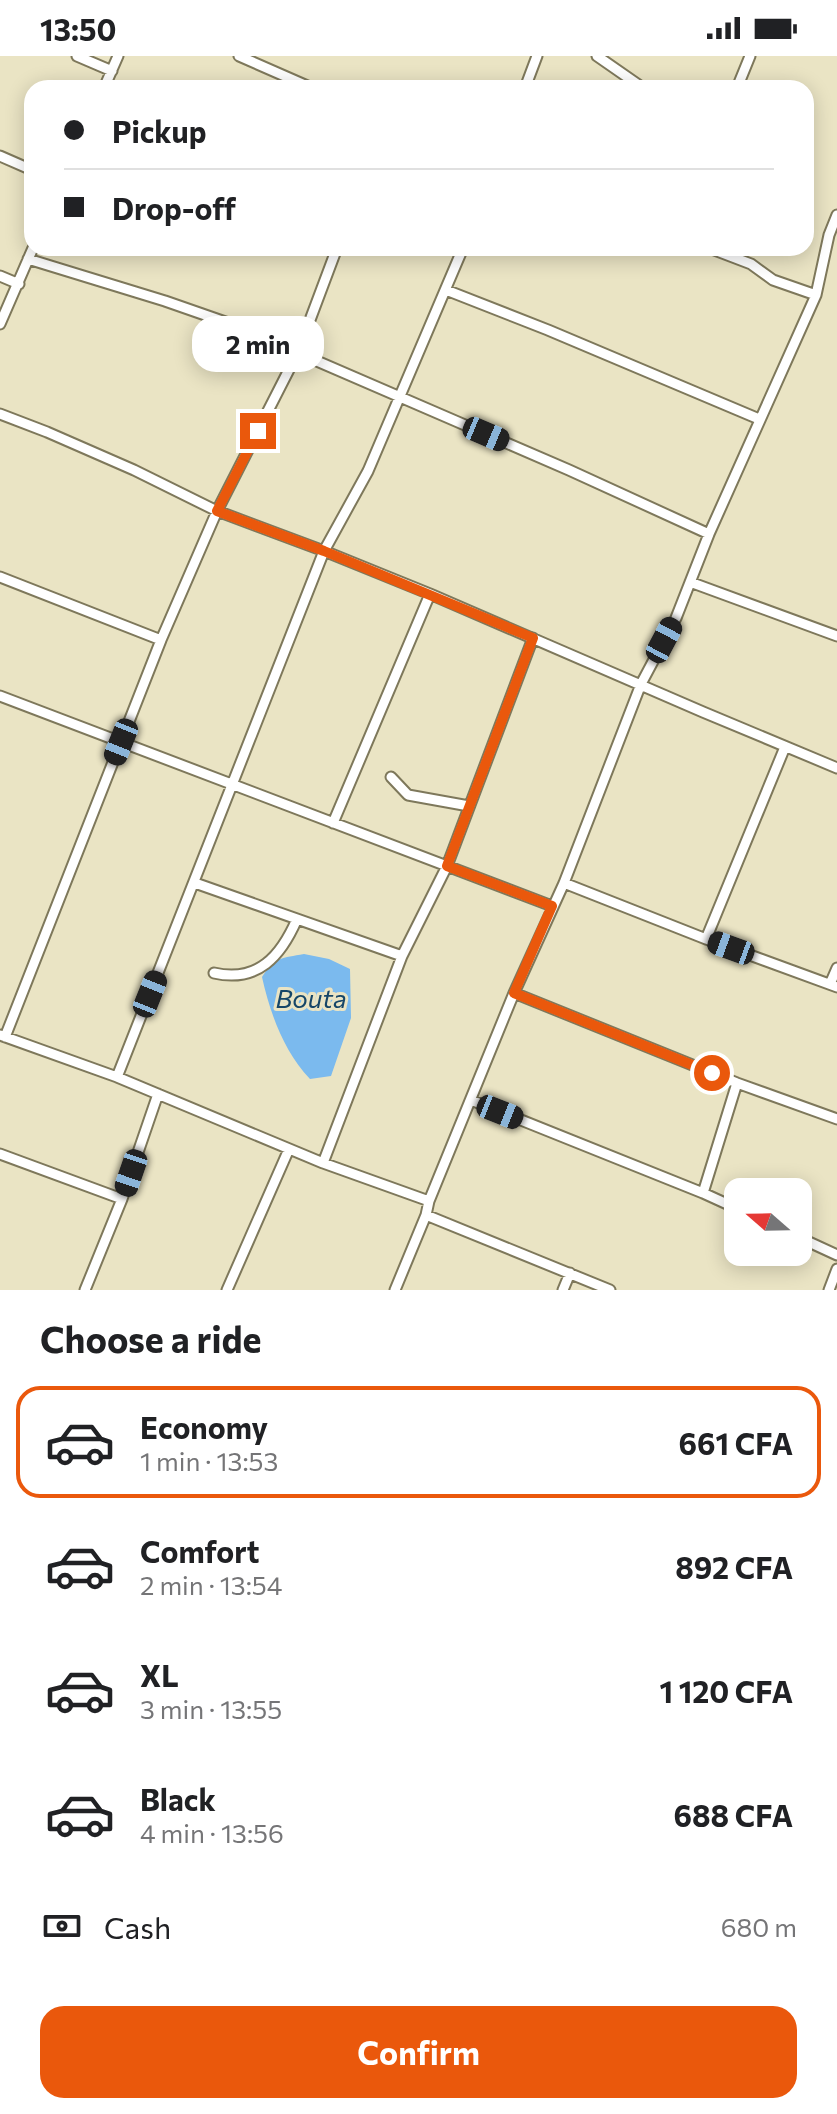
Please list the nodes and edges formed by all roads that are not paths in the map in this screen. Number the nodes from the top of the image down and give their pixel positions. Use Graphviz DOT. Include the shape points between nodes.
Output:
graph roads {
  1 [pos="77,56"];
  2 [pos="118,56"];
  3 [pos="239,56"];
  4 [pos="537,56"];
  5 [pos="597,56"];
  6 [pos="750,56"];
  7 [pos="112,71"];
  8 [pos="108,80"];
  9 [pos="285,80"];
  10 [pos="528,80"];
  11 [pos="632,80"];
  12 [pos="740,80"];
  13 [pos="0,156"];
  14 [pos="24,166"];
  15 [pos="837,215"];
  16 [pos="833,237"];
  17 [pos="29,256"];
  18 [pos="334,256"];
  19 [pos="460,256"];
  20 [pos="730,256"];
  21 [pos="28,259"];
  22 [pos="0,276"];
  23 [pos="19,284"];
  24 [pos="446,290"];
  25 [pos="816,295"];
  26 [pos="0,324"];
  27 [pos="298,352"];
  28 [pos="400,397"];
  29 [pos="0,414"];
  30 [pos="759,419"];
  31 [pos="217,511"];
  32 [pos="709,534"];
  33 [pos="324,551"];
  34 [pos="0,577"];
  35 [pos="690,582"];
  36 [pos="430,594"];
  37 [pos="837,636"];
  38 [pos="533,638"];
  39 [pos="161,640"];
  40 [pos="641,684"];
  41 [pos="0,696"];
  42 [pos="121,742"];
  43 [pos="785,747"];
  44 [pos="837,768"];
  45 [pos="391,777"];
  46 [pos="234,784"];
  47 [pos="469,806"];
  48 [pos="333,823"];
  49 [pos="447,866"];
  50 [pos="195,883"];
  51 [pos="564,883"];
  52 [pos="552,906"];
  53 [pos="297,919"];
  54 [pos="706,939"];
  55 [pos="402,956"];
  56 [pos="837,968"];
  57 [pos="214,973"];
  58 [pos="834,985"];
  59 [pos="514,993"];
  60 [pos="3,1036"];
  61 [pos="117,1077"];
  62 [pos="737,1083"];
  63 [pos="158,1094"];
  64 [pos="471,1100"];
  65 [pos="837,1119"];
  66 [pos="289,1149"];
  67 [pos="0,1154"];
  68 [pos="323,1163"];
  69 [pos="703,1193"];
  70 [pos="122,1199"];
  71 [pos="429,1201"];
  72 [pos="724,1203"];
  73 [pos="426,1215"];
  74 [pos="812,1243"];
  75 [pos="837,1255"];
  76 [pos="837,1269"];
  77 [pos="570,1273"];
  78 [pos="85,1290"];
  79 [pos="227,1290"];
  80 [pos="395,1290"];
  81 [pos="563,1290"];
  82 [pos="610,1290"];
  83 [pos="829,1290"];
  1 -- 7 [label="street"];
  2 -- 7 [label="street"];
  3 -- 9 [label="street"];
  4 -- 10 [label="street"];
  5 -- 11 [label="street"];
  6 -- 12 [label="street"];
  7 -- 8 [label="street"];
  13 -- 14 [label="street"];
  15 -- 16 [label="street"];
  16 -- 25 [label="street"];
  17 -- 21 [label="street"];
  18 -- 27 [label="street"];
  19 -- 24 [label="street"];
  20 -- 25 [label="street" via="773,280"];
  21 -- 23 [label="street"];
  21 -- 27 [label="street" via="218,319"];
  22 -- 23 [label="street"];
  23 -- 26 [label="street"];
  24 -- 28 [label="street"];
  24 -- 30 [label="street"];
  25 -- 30 [label="street"];
  27 -- 28 [label="street"];
  27 -- 31 [label="street"];
  28 -- 32 [label="street"];
  28 -- 33 [label="street" via="368,471"];
  29 -- 31 [label="street"];
  30 -- 32 [label="street"];
  31 -- 33 [label="street"];
  31 -- 39 [label="street"];
  32 -- 35 [label="street"];
  33 -- 36 [label="street"];
  33 -- 46 [label="street"];
  34 -- 39 [label="street"];
  35 -- 37 [label="street"];
  35 -- 40 [label="street"];
  36 -- 38 [label="street"];
  36 -- 48 [label="street"];
  38 -- 40 [label="street"];
  38 -- 47 [label="street"];
  39 -- 42 [label="street"];
  40 -- 43 [label="street"];
  40 -- 51 [label="street"];
  41 -- 42 [label="street"];
  42 -- 46 [label="street"];
  42 -- 60 [label="street"];
  43 -- 44 [label="street"];
  43 -- 54 [label="street"];
  45 -- 47 [label="street" via="408,795"];
  46 -- 48 [label="street"];
  46 -- 50 [label="street"];
  47 -- 49 [label="street"];
  48 -- 49 [label="street"];
  49 -- 52 [label="street"];
  49 -- 55 [label="street"];
  50 -- 53 [label="street"];
  50 -- 61 [label="street"];
  51 -- 52 [label="street"];
  51 -- 54 [label="street"];
  52 -- 59 [label="street"];
  53 -- 55 [label="street"];
  53 -- 57 [label="street" via="282,949 264,965 240,975"];
  54 -- 58 [label="street"];
  55 -- 68 [label="street"];
  56 -- 58 [label="street"];
  59 -- 62 [label="street"];
  59 -- 64 [label="street"];
  60 -- 61 [label="street"];
  61 -- 63 [label="street"];
  62 -- 65 [label="street"];
  62 -- 69 [label="street"];
  63 -- 66 [label="street"];
  63 -- 70 [label="street"];
  64 -- 69 [label="street"];
  64 -- 71 [label="street"];
  66 -- 68 [label="street"];
  66 -- 79 [label="street"];
  67 -- 70 [label="street"];
  68 -- 71 [label="street"];
  69 -- 72 [label="street"];
  70 -- 78 [label="street"];
  71 -- 73 [label="street"];
  73 -- 77 [label="street"];
  73 -- 80 [label="street"];
  74 -- 75 [label="street"];
  76 -- 83 [label="street"];
  77 -- 81 [label="street"];
  77 -- 82 [label="street"];
}
